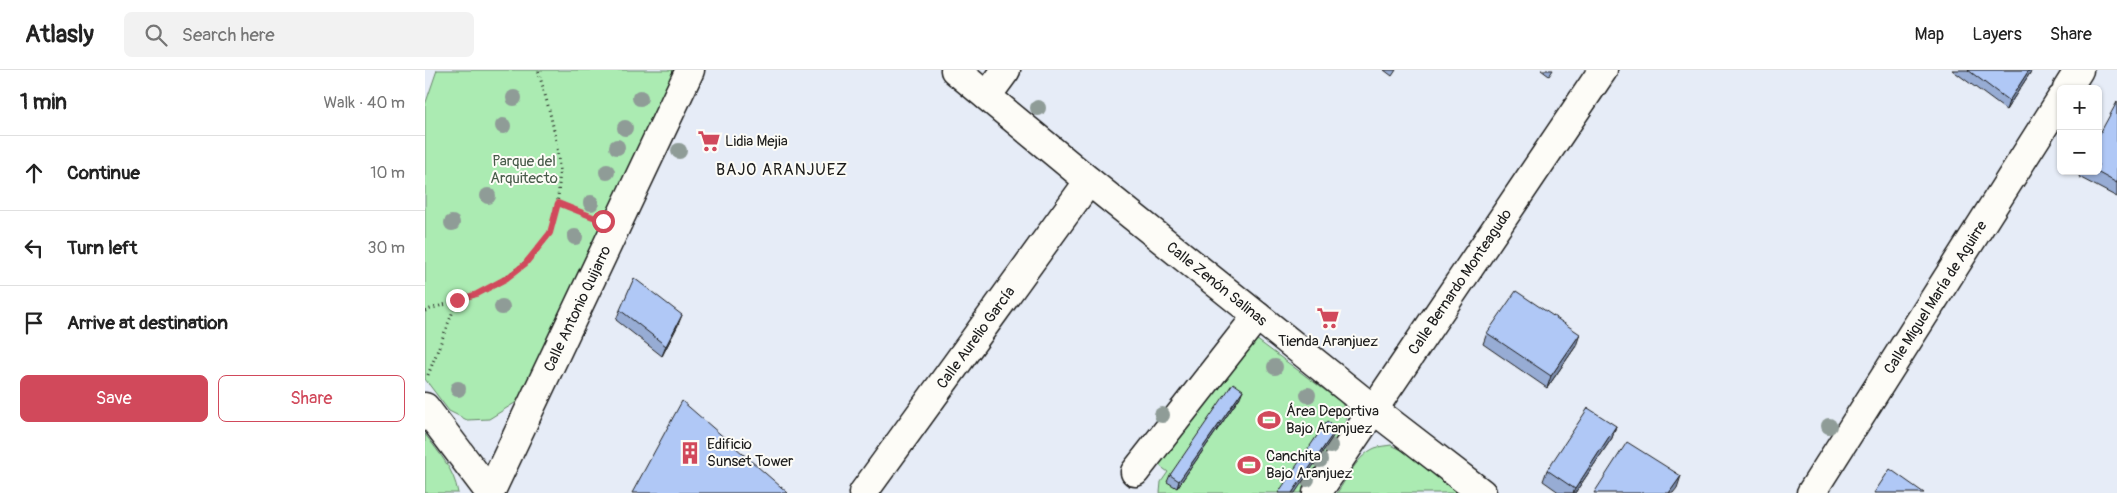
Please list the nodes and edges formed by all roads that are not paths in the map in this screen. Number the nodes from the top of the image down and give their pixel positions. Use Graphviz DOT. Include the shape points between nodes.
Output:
graph roads {
  1 [pos="690,70"];
  2 [pos="955,70"];
  3 [pos="1006,70"];
  4 [pos="1603,70"];
  5 [pos="2079,70"];
  6 [pos="2070,85"];
  7 [pos="987,96"];
  8 [pos="2057,105"];
  9 [pos="1089,181"];
  10 [pos="1257,316"];
  11 [pos="425,407"];
  12 [pos="1373,408"];
  13 [pos="1135,472"];
  14 [pos="490,493"];
  15 [pos="863,493"];
  16 [pos="1317,493"];
  17 [pos="1482,493"];
  18 [pos="1811,493"];
  1 -- 14 [label="street, Calle Antonio Quijarro"];
  2 -- 7 [label="street, Calle Zenón Salinas"];
  3 -- 7 [label="street"];
  4 -- 12 [label="street, Calle Bernardo Monteagudo"];
  5 -- 6 [label="street"];
  7 -- 9 [label="street, Calle Zenón Salinas"];
  8 -- 18 [label="street, Calle Miguel María de Aguirre"];
  9 -- 10 [label="street, Calle Zenón Salinas"];
  9 -- 15 [label="street, Calle Aurelio García"];
  10 -- 12 [label="street, Calle Zenón Salinas"];
  10 -- 13 [label="street"];
  11 -- 14 [label="street"];
  12 -- 16 [label="street, Calle Bernardo Monteagudo"];
  12 -- 17 [label="street, Calle Zenón Salinas"];
}
